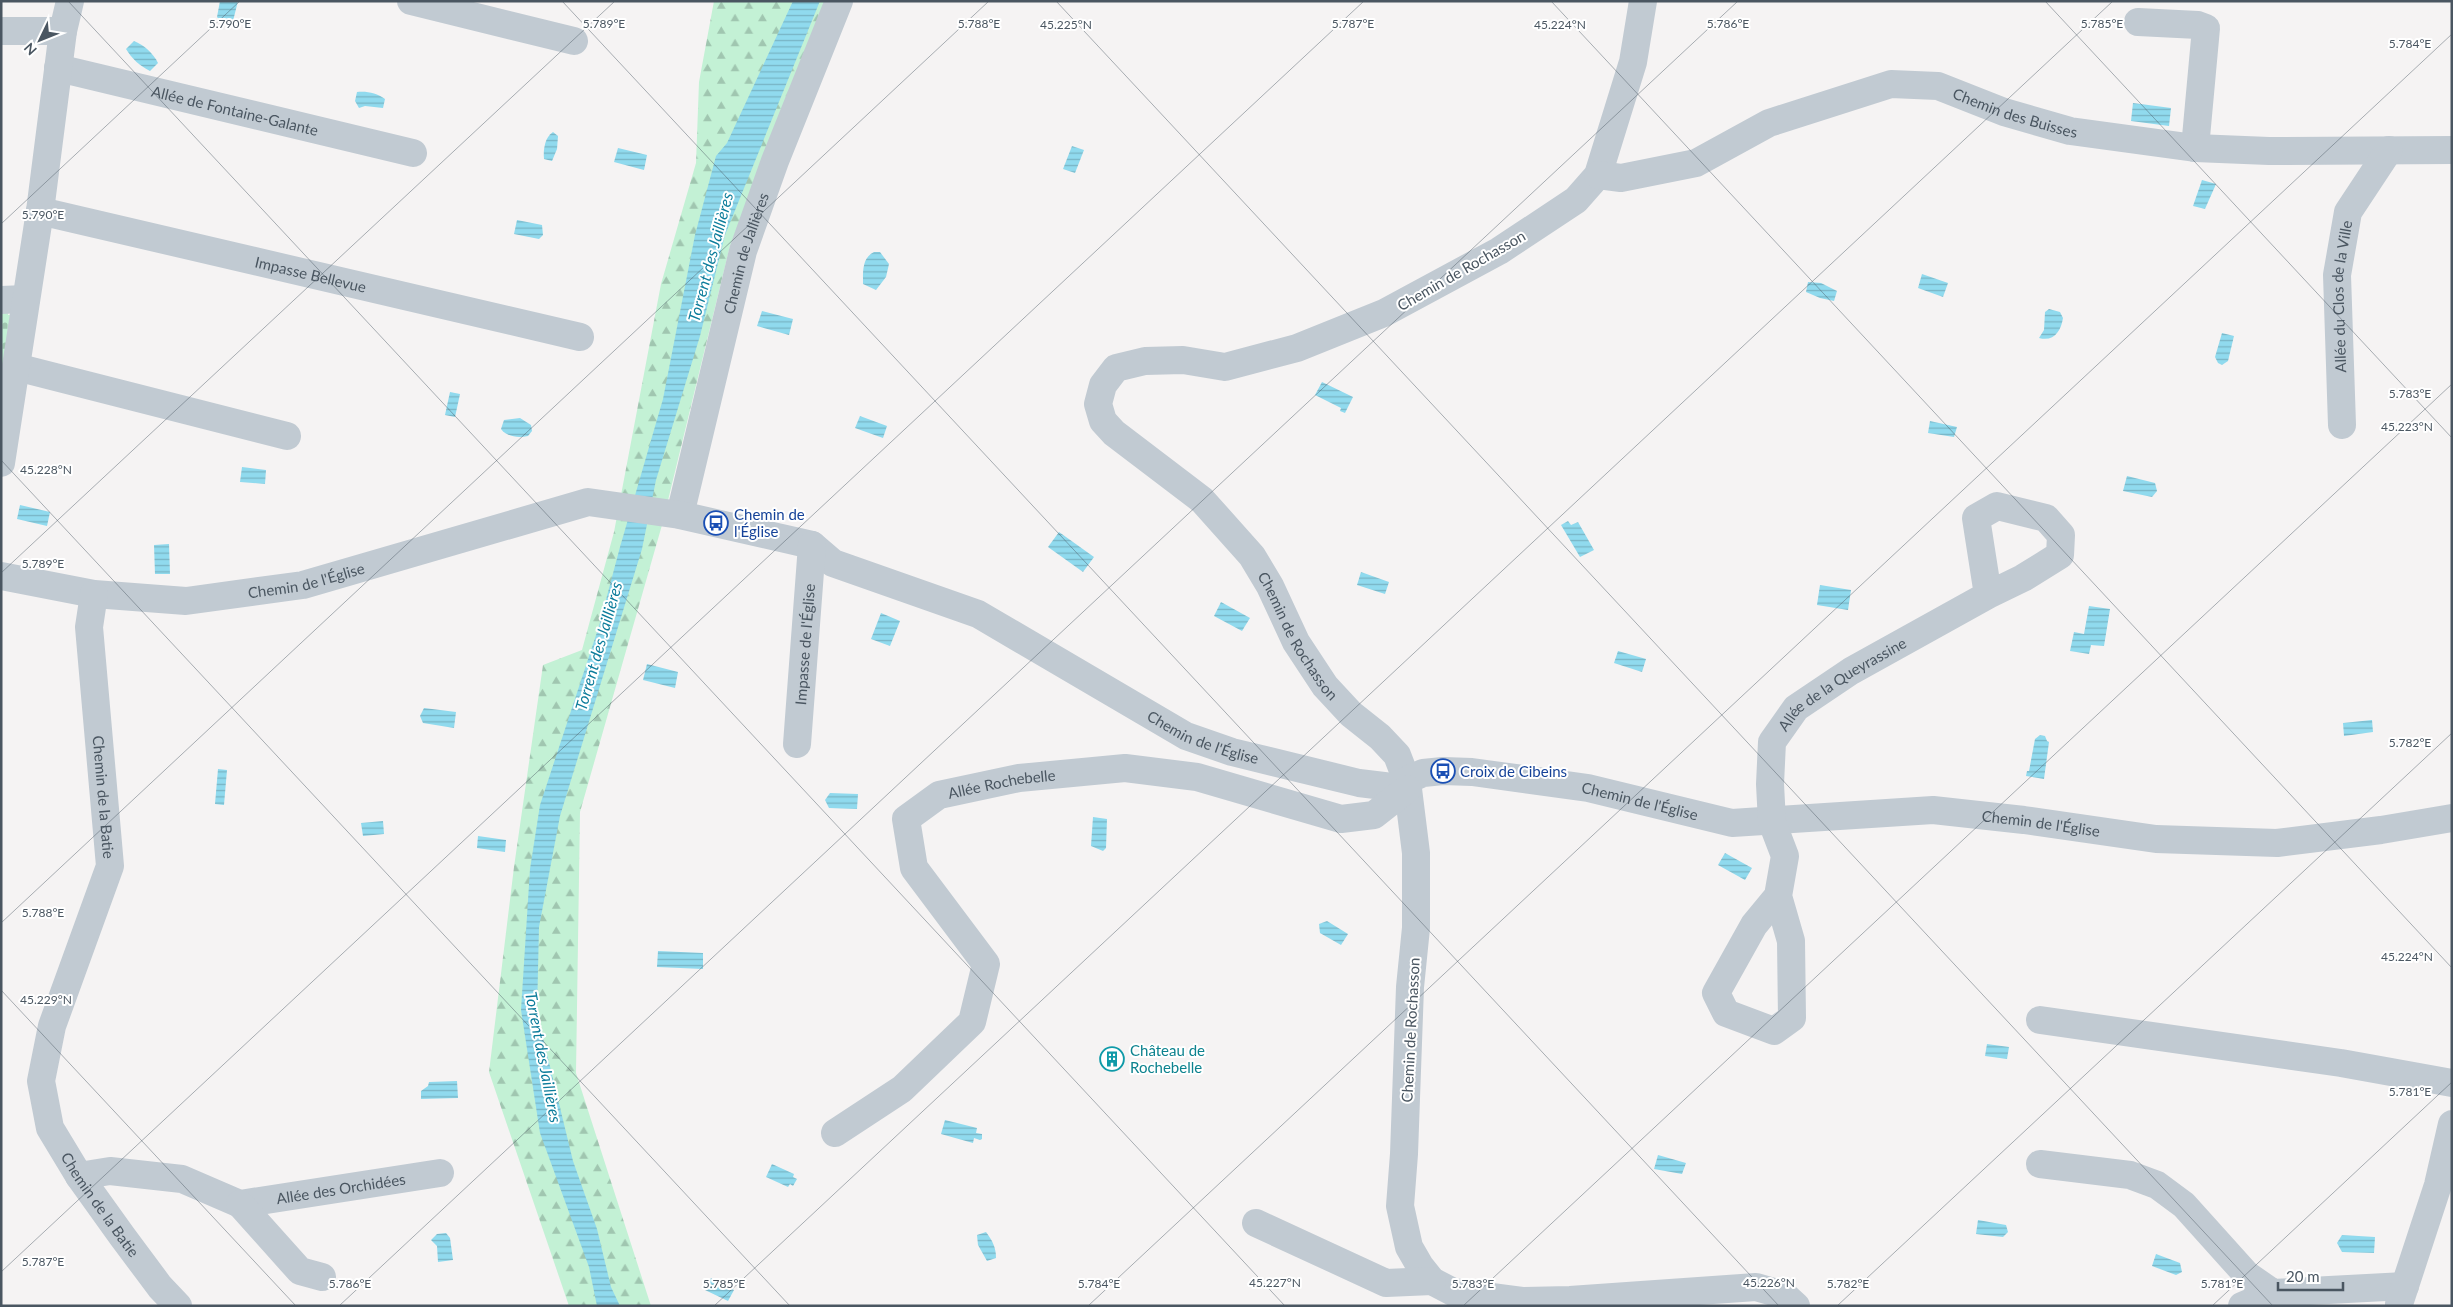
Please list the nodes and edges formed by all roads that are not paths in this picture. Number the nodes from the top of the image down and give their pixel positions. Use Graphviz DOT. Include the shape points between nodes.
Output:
graph roads {
  1 [pos="70,1"];
  2 [pos="411,1"];
  3 [pos="839,1"];
  4 [pos="1643,1"];
  5 [pos="2138,22"];
  6 [pos="1,31"];
  7 [pos="63,31"];
  8 [pos="574,41"];
  9 [pos="58,68"];
  10 [pos="2195,148"];
  11 [pos="2389,150"];
  12 [pos="2452,150"];
  13 [pos="413,153"];
  14 [pos="1598,175"];
  15 [pos="40,211"];
  16 [pos="14,299"];
  17 [pos="580,337"];
  18 [pos="16,367"];
  19 [pos="2342,426"];
  20 [pos="287,436"];
  21 [pos="1,463"];
  22 [pos="673,514"];
  23 [pos="812,545"];
  24 [pos="1,576"];
  25 [pos="94,594"];
  26 [pos="1988,595"];
  27 [pos="797,744"];
  28 [pos="1407,785"];
  29 [pos="2452,818"];
  30 [pos="1772,822"];
  31 [pos="1778,896"];
  32 [pos="2040,1020"];
  33 [pos="2452,1083"];
  34 [pos="2452,1124"];
  35 [pos="835,1133"];
  36 [pos="2040,1164"];
  37 [pos="440,1173"];
  38 [pos="79,1176"];
  39 [pos="240,1204"];
  40 [pos="1256,1223"];
  41 [pos="322,1277"];
  42 [pos="1432,1281"];
  43 [pos="2273,1293"];
  44 [pos="2402,1296"];
  45 [pos="178,1306"];
  46 [pos="1796,1306"];
  47 [pos="2242,1306"];
  1 -- 7 [label="street"];
  2 -- 8 [label="street"];
  3 -- 22 [label="street, Chemin de Jallières" via="743,251"];
  4 -- 14 [label="street, Chemin de Rochasson" via="1633,62"];
  5 -- 10 [label="street" via="2206,28"];
  6 -- 7 [label="street"];
  7 -- 9 [label="street"];
  9 -- 13 [label="street, Allée de Fontaine-Galante"];
  9 -- 15 [label="street"];
  10 -- 11 [label="street, Chemin des Buisses"];
  10 -- 14 [label="street, Chemin des Buisses" via="2070,131 2004,112 1938,86 1891,84 1769,124 1696,163 1621,178"];
  11 -- 12 [label="street, Chemin des Buisses"];
  11 -- 19 [label="street, Allée du Clos de la Ville" via="2348,212 2337,275"];
  14 -- 28 [label="street, Chemin de Rochasson" via="1576,200 1499,251 1370,320 1297,348 1225,367 1183,360 1145,361 1116,368 1102,384 1098,404 1103,421 1114,433 1202,500 1252,556 1296,642 1325,686 1397,755"];
  15 -- 16 [label="street"];
  15 -- 17 [label="street, Impasse Bellevue"];
  16 -- 18 [label="street"];
  18 -- 20 [label="street"];
  18 -- 21 [label="street"];
  22 -- 23 [label="street, Chemin de l'Église"];
  22 -- 25 [label="street, Chemin de l'Église" via="588,502 303,585 186,601"];
  23 -- 27 [label="street, Impasse de l'Église"];
  23 -- 28 [label="street, Chemin de l'Église" via="833,563 978,614 1186,736 1232,752 1359,784"];
  24 -- 25 [label="street, Chemin de l'Église"];
  25 -- 38 [label="street, Chemin de la Batie" via="89,627 110,866 52,1026 41,1081 50,1128"];
  26 -- 30 [label="street, Allée de la Queyrassine" via="1852,671 1796,708 1772,742"];
  28 -- 30 [label="street, Chemin de l'Église" via="1423,774 1472,772 1588,788 1732,823"];
  28 -- 35 [label="street, Allée Rochebelle" via="1374,816 1341,819 1197,777 1125,768 1019,778 939,795 906,820 914,868 986,964 972,1022 902,1090"];
  28 -- 42 [label="street, Chemin de Rochasson" via="1416,853 1416,928 1410,987 1400,1206 1409,1246"];
  29 -- 30 [label="street, Chemin de l'Église" via="2277,843 2156,839 1933,810"];
  30 -- 31 [label="street, Allée de la Queyrassine" via="1785,856"];
  32 -- 33 [label="street" via="2341,1063"];
  34 -- 44 [label="street" via="2438,1185"];
  36 -- 43 [label="street" via="2130,1175 2157,1185 2184,1205 2247,1275"];
  37 -- 39 [label="street, Allée des Orchidées"];
  38 -- 39 [label="street" via="110,1171 182,1179"];
  38 -- 45 [label="street, Chemin de la Batie" via="160,1287"];
  39 -- 41 [label="street" via="300,1271"];
  40 -- 42 [label="street" via="1386,1283"];
  42 -- 46 [label="street" via="1453,1292 1522,1301 1756,1287 1784,1295"];
  43 -- 44 [label="street"];
  43 -- 47 [label="street"];
}
